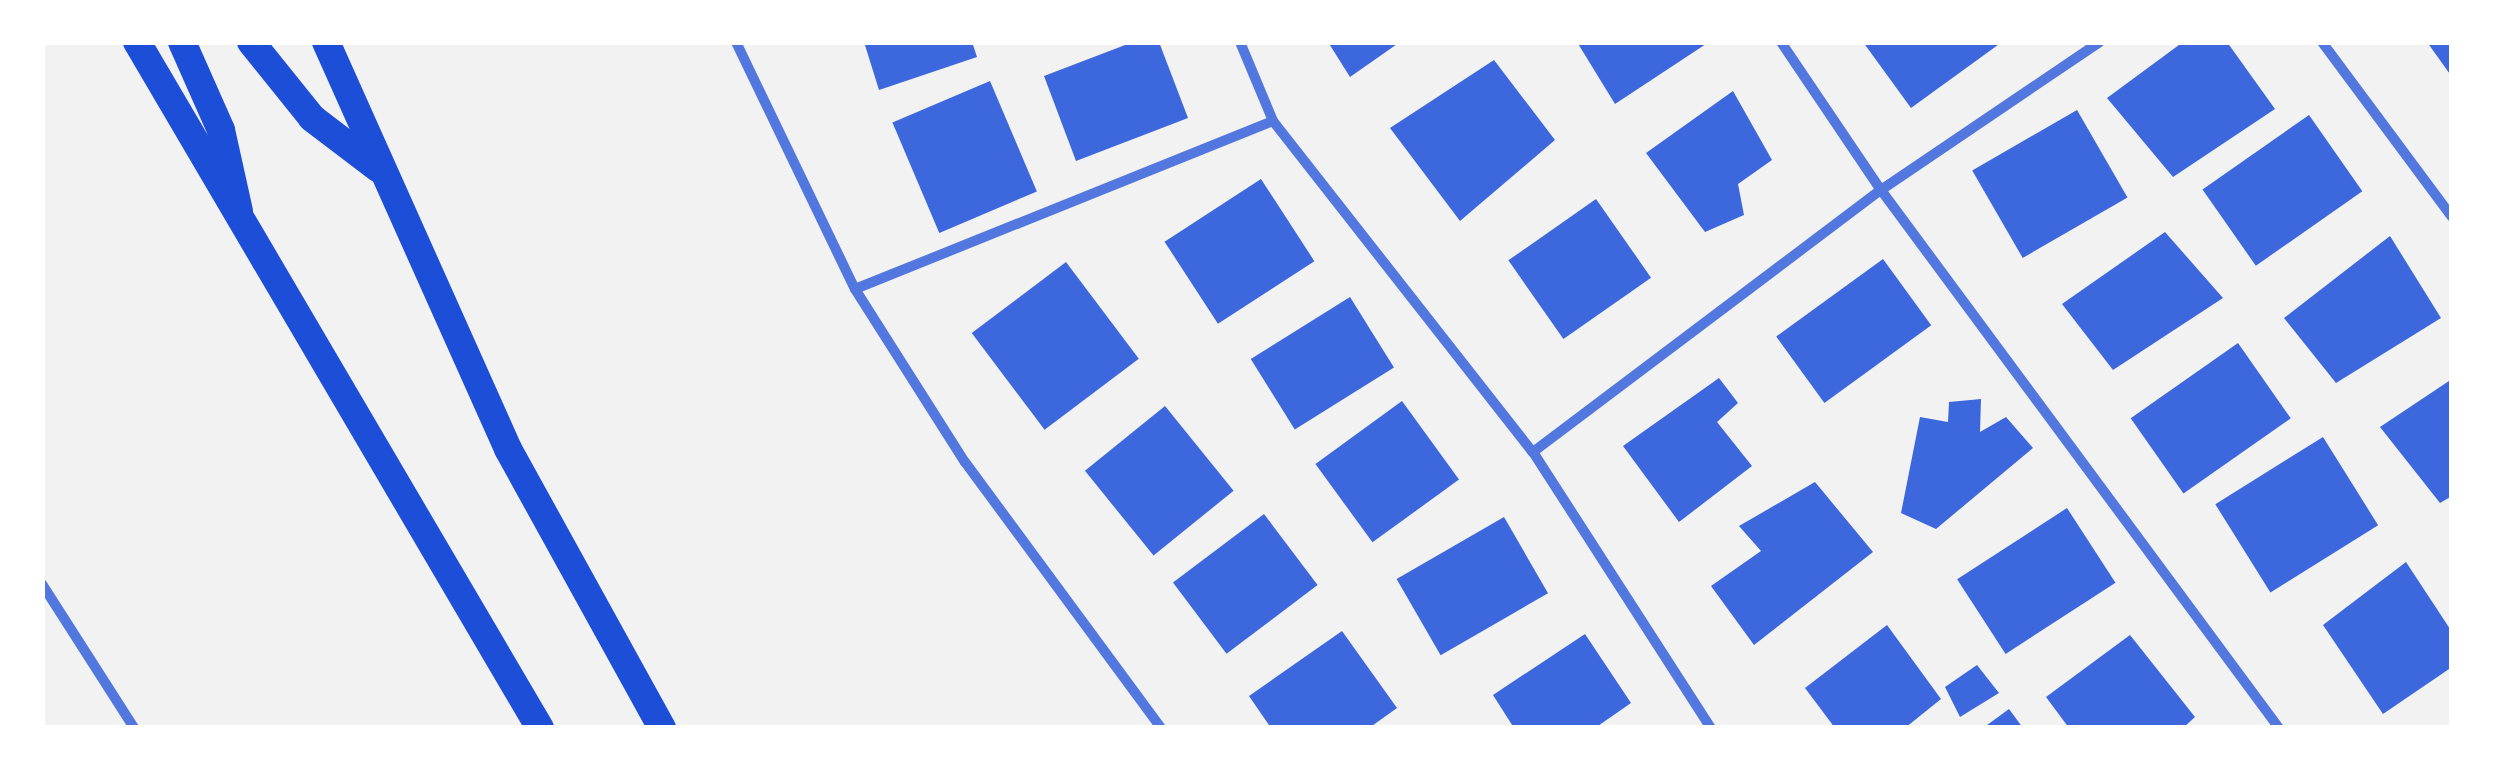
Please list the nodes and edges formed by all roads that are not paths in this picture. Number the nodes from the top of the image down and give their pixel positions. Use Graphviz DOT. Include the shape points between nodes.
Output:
graph roads {
  1 [pos="136,42"];
  2 [pos="182,42"];
  3 [pos="250,42"];
  4 [pos="326,42"];
  5 [pos="736,42"];
  6 [pos="1240,42"];
  7 [pos="1780,42"];
  8 [pos="2100,42"];
  9 [pos="2322,42"];
  10 [pos="1273,120"];
  11 [pos="379,169"];
  12 [pos="1882,190"];
  13 [pos="2452,217"];
  14 [pos="240,227"];
  15 [pos="855,289"];
  16 [pos="1533,452"];
  17 [pos="42,584"];
  18 [pos="1707,723"];
  19 [pos="134,728"];
  20 [pos="540,728"];
  21 [pos="662,728"];
  22 [pos="1160,728"];
  23 [pos="1690,728"];
  24 [pos="2280,728"];
  1 -- 14 [label="highway"];
  2 -- 14 [label="highway" via="221,130"];
  3 -- 11 [label="highway" via="312,118"];
  4 -- 11 [label="highway"];
  5 -- 15 [label="street"];
  6 -- 10 [label="street"];
  7 -- 12 [label="street"];
  8 -- 12 [label="street"];
  9 -- 13 [label="street"];
  10 -- 15 [label="street"];
  10 -- 16 [label="street"];
  11 -- 21 [label="highway" via="508,449"];
  12 -- 16 [label="street"];
  12 -- 24 [label="street"];
  14 -- 20 [label="highway"];
  15 -- 22 [label="street" via="965,462"];
  16 -- 18 [label="street"];
  17 -- 19 [label="street"];
  18 -- 23 [label="street"];
}
